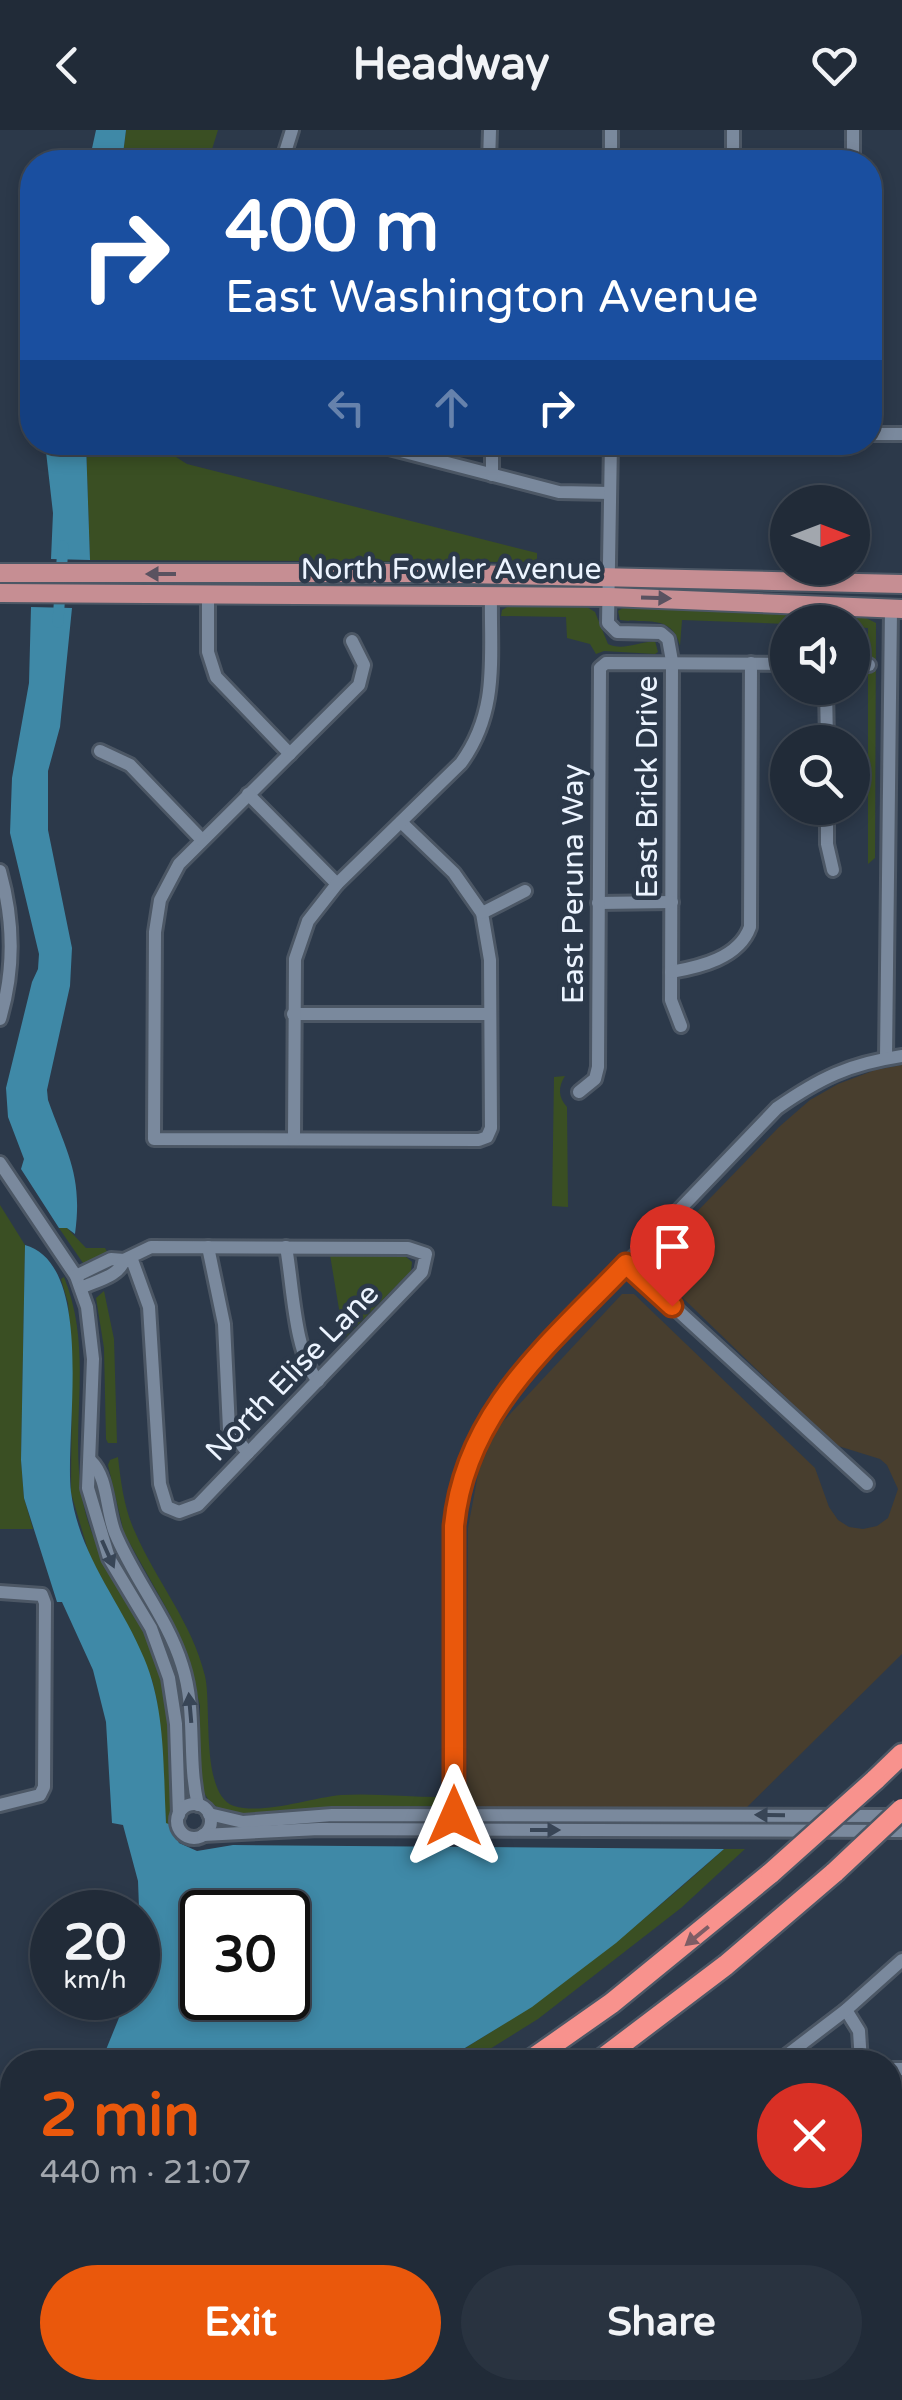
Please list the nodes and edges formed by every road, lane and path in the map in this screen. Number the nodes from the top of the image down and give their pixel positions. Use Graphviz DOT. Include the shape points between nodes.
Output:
graph roads {
  1 [pos="416,455"];
  2 [pos="492,455"];
  3 [pos="610,455"];
  4 [pos="492,475"];
  5 [pos="610,493"];
  6 [pos="324,573"];
  7 [pos="0,574"];
  8 [pos="609,576"];
  9 [pos="902,584"];
  10 [pos="0,593"];
  11 [pos="208,595"];
  12 [pos="491,596"];
  13 [pos="609,597"];
  14 [pos="898,605"];
  15 [pos="352,641"];
  16 [pos="672,661"];
  17 [pos="751,662"];
  18 [pos="770,663"];
  19 [pos="100,751"];
  20 [pos="290,754"];
  21 [pos="248,794"];
  22 [pos="401,822"];
  23 [pos="827,825"];
  24 [pos="202,840"];
  25 [pos="833,870"];
  26 [pos="0,871"];
  27 [pos="337,884"];
  28 [pos="525,891"];
  29 [pos="672,902"];
  30 [pos="598,903"];
  31 [pos="482,913"];
  32 [pos="671,972"];
  33 [pos="294,1014"];
  34 [pos="490,1014"];
  35 [pos="0,1019"];
  36 [pos="681,1026"];
  37 [pos="902,1056"];
  38 [pos="886,1058"];
  39 [pos="579,1092"];
  40 [pos="294,1139"];
  41 [pos="0,1163"];
  42 [pos="208,1246"];
  43 [pos="286,1247"];
  44 [pos="127,1258"];
  45 [pos="626,1264"];
  46 [pos="78,1282"];
  47 [pos="318,1381"];
  48 [pos="248,1453"];
  49 [pos="91,1461"];
  50 [pos="867,1484"];
  51 [pos="0,1592"];
  52 [pos="902,1754"];
  53 [pos="0,1805"];
  54 [pos="204,1809"];
  55 [pos="902,1809"];
  56 [pos="179,1815"];
  57 [pos="902,1816"];
  58 [pos="454,1823"];
  59 [pos="902,1832"];
  60 [pos="203,1835"];
  61 [pos="902,1960"];
  62 [pos="846,2010"];
  63 [pos="545,2050"];
  64 [pos="614,2050"];
  65 [pos="794,2050"];
  66 [pos="860,2050"];
  1 -- 4 [label="street"];
  2 -- 4 [label="street"];
  3 -- 5 [label="street"];
  4 -- 5 [label="street" via="559,492"];
  5 -- 8 [label="street"];
  6 -- 7 [label="main road, North Fowler Avenue, one-way"];
  6 -- 8 [label="main road, North Fowler Avenue"];
  6 -- 11 [label="main road" via="287,584 220,583"];
  8 -- 9 [label="main road, North Fowler Avenue"];
  8 -- 13 [label="street"];
  10 -- 11 [label="main road, North Fowler Avenue"];
  11 -- 12 [label="main road, North Fowler Avenue"];
  11 -- 20 [label="street" via="208,652 216,677"];
  12 -- 13 [label="main road, North Fowler Avenue"];
  12 -- 22 [label="street" via="490,689 482,729 461,763"];
  13 -- 14 [label="main road, North Fowler Avenue, one-way"];
  13 -- 16 [label="street, East Brick Drive" via="612,628 662,633"];
  14 -- 38 [label="street"];
  15 -- 20 [label="street" via="364,665 359,686"];
  16 -- 17 [label="street"];
  16 -- 29 [label="street, East Brick Drive"];
  16 -- 30 [label="street, East Peruna Way" via="600,668"];
  17 -- 18 [label="street"];
  17 -- 32 [label="street" via="750,927 723,956"];
  19 -- 24 [label="street" via="130,766"];
  20 -- 21 [label="street"];
  21 -- 24 [label="street"];
  21 -- 27 [label="street"];
  22 -- 27 [label="street"];
  22 -- 31 [label="street" via="454,874"];
  23 -- 25 [label="street"];
  24 -- 40 [label="street" via="168,880 156,918 154,1139"];
  26 -- 35 [label="street" via="12,944"];
  27 -- 33 [label="street" via="300,940"];
  28 -- 31 [label="street"];
  29 -- 30 [label="street"];
  29 -- 32 [label="street, East Brick Drive"];
  30 -- 39 [label="street, East Peruna Way" via="598,1066"];
  31 -- 34 [label="street"];
  32 -- 36 [label="street, East Brick Drive" via="671,1000"];
  33 -- 34 [label="street"];
  33 -- 40 [label="street"];
  34 -- 40 [label="street" via="487,1137"];
  37 -- 38 [label="street"];
  38 -- 45 [label="street" via="816,1080 777,1108"];
  41 -- 46 [label="street"];
  42 -- 43 [label="street"];
  42 -- 44 [label="street" via="151,1247"];
  42 -- 48 [label="street" via="224,1324 229,1429"];
  43 -- 47 [label="street" via="301,1351"];
  43 -- 47 [label="street, North Elise Lane" via="408,1248 426,1254 422,1272"];
  44 -- 46 [label="street" via="116,1272"];
  44 -- 48 [label="street, North Elise Lane" via="149,1307 167,1507 179,1512 198,1505"];
  45 -- 50 [label="street"];
  45 -- 58 [label="street" via="506,1392 460,1481 454,1526"];
  46 -- 49 [label="street" via="92,1336"];
  47 -- 48 [label="street, North Elise Lane"];
  54 -- 49 [label="street, one-way" via="183,1667 114,1532 100,1470"];
  49 -- 56 [label="street, one-way" via="88,1488 101,1538 151,1628 169,1678"];
  51 -- 53 [label="street" via="42,1595 45,1603 44,1787 40,1795"];
  52 -- 63 [label="highway, one-way, bridge" via="772,1874"];
  54 -- 56 [label="street" via="188,1805"];
  54 -- 58 [label="street" via="243,1822 332,1816"];
  54 -- 60 [label="street" via="210,1828"];
  55 -- 64 [label="highway, bridge" via="726,1965"];
  56 -- 60 [label="street" via="182,1832"];
  57 -- 58 [label="street, one-way"];
  58 -- 59 [label="street, one-way"];
  58 -- 60 [label="street"];
  61 -- 62 [label="street"];
  62 -- 65 [label="street"];
  62 -- 66 [label="street" via="859,2031"];
}
